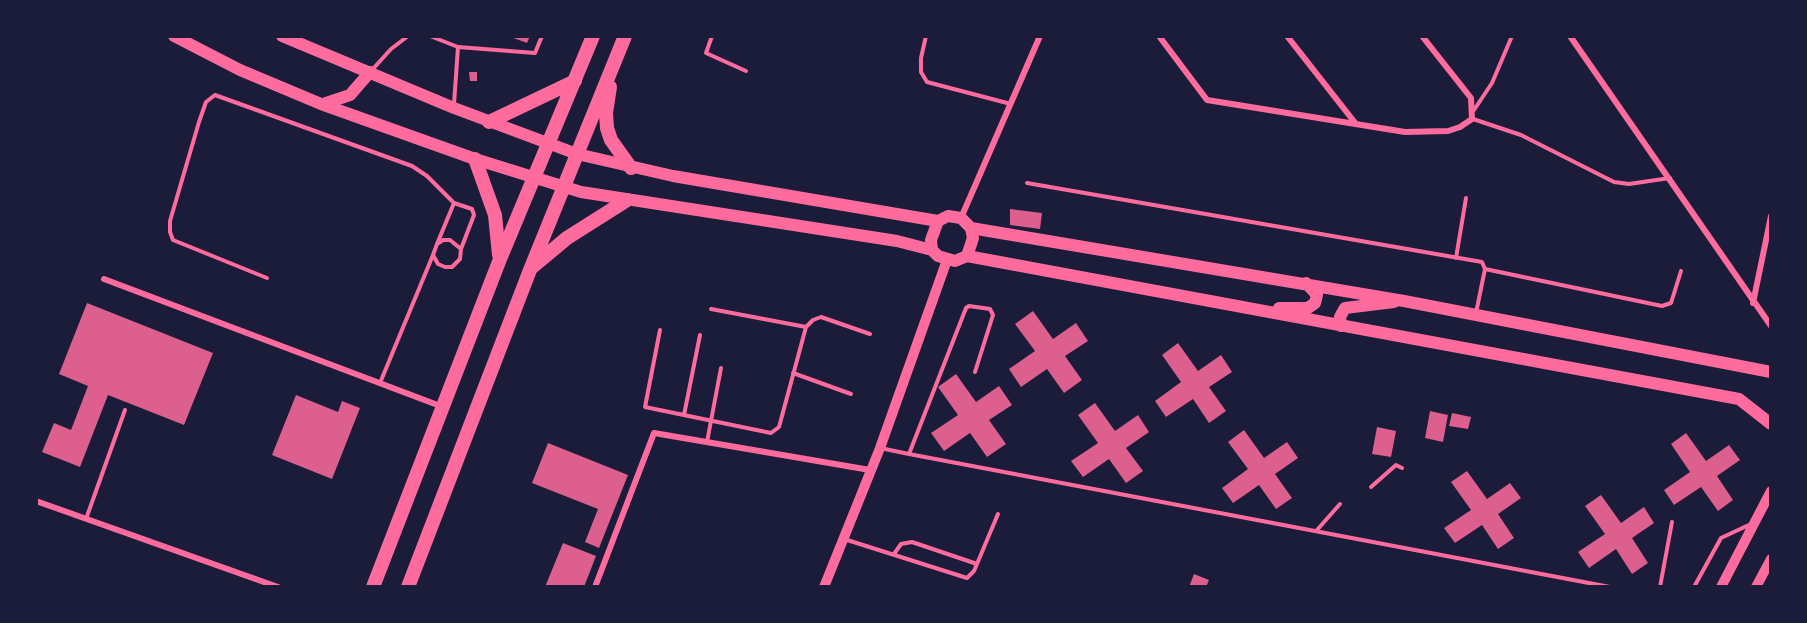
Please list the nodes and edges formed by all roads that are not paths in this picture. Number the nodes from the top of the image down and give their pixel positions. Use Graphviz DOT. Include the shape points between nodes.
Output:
graph roads {
  1 [pos="174,36"];
  2 [pos="192,36"];
  3 [pos="282,36"];
  4 [pos="408,36"];
  5 [pos="430,36"];
  6 [pos="542,36"];
  7 [pos="593,36"];
  8 [pos="625,36"];
  9 [pos="712,36"];
  10 [pos="926,36"];
  11 [pos="1040,36"];
  12 [pos="1159,36"];
  13 [pos="1287,36"];
  14 [pos="1422,36"];
  15 [pos="1512,36"];
  16 [pos="1570,36"];
  17 [pos="458,47"];
  18 [pos="210,55"];
  19 [pos="614,65"];
  20 [pos="746,71"];
  21 [pos="370,72"];
  22 [pos="575,81"];
  23 [pos="321,104"];
  24 [pos="1012,104"];
  25 [pos="454,108"];
  26 [pos="1474,110"];
  27 [pos="1472,119"];
  28 [pos="489,122"];
  29 [pos="1356,124"];
  30 [pos="549,144"];
  31 [pos="577,154"];
  32 [pos="475,159"];
  33 [pos="631,168"];
  34 [pos="1671,178"];
  35 [pos="534,179"];
  36 [pos="1027,183"];
  37 [pos="563,187"];
  38 [pos="1466,198"];
  39 [pos="627,200"];
  40 [pos="454,203"];
  41 [pos="1771,216"];
  42 [pos="961,218"];
  43 [pos="938,221"];
  44 [pos="971,228"];
  45 [pos="437,244"];
  46 [pos="460,249"];
  47 [pos="932,250"];
  48 [pos="433,255"];
  49 [pos="967,255"];
  50 [pos="1456,258"];
  51 [pos="500,259"];
  52 [pos="947,260"];
  53 [pos="1485,269"];
  54 [pos="530,270"];
  55 [pos="1681,271"];
  56 [pos="267,278"];
  57 [pos="104,279"];
  58 [pos="1306,283"];
  59 [pos="1404,301"];
  60 [pos="1753,303"];
  61 [pos="711,309"];
  62 [pos="1272,311"];
  63 [pos="1476,315"];
  64 [pos="1341,326"];
  65 [pos="1771,326"];
  66 [pos="806,327"];
  67 [pos="660,330"];
  68 [pos="870,334"];
  69 [pos="700,335"];
  70 [pos="721,368"];
  71 [pos="975,372"];
  72 [pos="1771,372"];
  73 [pos="793,374"];
  74 [pos="380,383"];
  75 [pos="851,394"];
  76 [pos="443,407"];
  77 [pos="125,410"];
  78 [pos="684,416"];
  79 [pos="711,421"];
  80 [pos="1771,424"];
  81 [pos="707,443"];
  82 [pos="880,448"];
  83 [pos="909,454"];
  84 [pos="1402,468"];
  85 [pos="870,470"];
  86 [pos="1371,487"];
  87 [pos="1771,491"];
  88 [pos="36,501"];
  89 [pos="1340,504"];
  90 [pos="998,514"];
  91 [pos="86,519"];
  92 [pos="1672,522"];
  93 [pos="1755,523"];
  94 [pos="1317,530"];
  95 [pos="844,539"];
  96 [pos="894,554"];
  97 [pos="1771,559"];
  98 [pos="977,564"];
  99 [pos="278,587"];
  100 [pos="373,587"];
  101 [pos="408,587"];
  102 [pos="595,587"];
  103 [pos="824,587"];
  104 [pos="1610,587"];
  105 [pos="1660,587"];
  106 [pos="1694,587"];
  107 [pos="1721,587"];
  108 [pos="1756,587"];
  1 -- 18 [label="main road"];
  2 -- 18 [label="main road"];
  3 -- 21 [label="main road"];
  4 -- 21 [label="lane"];
  5 -- 17 [label="lane"];
  6 -- 17 [label="lane" via="535,53"];
  7 -- 22 [label="highway"];
  8 -- 19 [label="highway"];
  9 -- 20 [label="lane" via="706,54"];
  10 -- 24 [label="lane" via="921,72 927,82"];
  11 -- 24 [label="street"];
  12 -- 29 [label="street" via="1207,100"];
  13 -- 29 [label="street"];
  14 -- 26 [label="street" via="1472,98"];
  15 -- 26 [label="lane" via="1492,82"];
  16 -- 34 [label="street"];
  17 -- 25 [label="lane"];
  18 -- 23 [label="main road"];
  19 -- 31 [label="highway"];
  19 -- 33 [label="highway" via="607,128 610,140"];
  21 -- 23 [label="main road" via="350,95"];
  21 -- 25 [label="main road"];
  22 -- 28 [label="highway"];
  22 -- 30 [label="highway"];
  23 -- 32 [label="main road"];
  24 -- 42 [label="street"];
  25 -- 28 [label="main road"];
  26 -- 27 [label="street"];
  27 -- 29 [label="street" via="1448,131 1406,132"];
  27 -- 34 [label="lane" via="1521,135 1614,182 1629,184"];
  28 -- 30 [label="main road"];
  30 -- 31 [label="main road"];
  30 -- 35 [label="highway"];
  31 -- 33 [label="main road"];
  31 -- 37 [label="highway"];
  32 -- 35 [label="main road"];
  32 -- 51 [label="highway" via="495,215"];
  33 -- 43 [label="main road"];
  34 -- 60 [label="street"];
  35 -- 37 [label="main road"];
  35 -- 51 [label="highway"];
  36 -- 50 [label="lane"];
  37 -- 39 [label="main road"];
  37 -- 54 [label="highway"];
  38 -- 50 [label="lane"];
  39 -- 47 [label="main road"];
  39 -- 54 [label="highway" via="567,238"];
  40 -- 45 [label="lane"];
  40 -- 46 [label="lane" via="472,209 474,215"];
  40 -- 56 [label="lane" via="412,166 215,95 206,102 199,122 170,232 173,240"];
  41 -- 60 [label="street"];
  42 -- 43 [label="main road" via="948,216"];
  42 -- 44 [label="main road"];
  43 -- 47 [label="main road" via="931,240"];
  44 -- 49 [label="main road" via="973,238"];
  44 -- 58 [label="main road"];
  45 -- 46 [label="lane" via="450,240"];
  45 -- 48 [label="lane"];
  46 -- 48 [label="lane" via="460,259 452,267 438,264"];
  47 -- 52 [label="main road"];
  48 -- 74 [label="lane"];
  49 -- 52 [label="main road"];
  49 -- 62 [label="main road"];
  50 -- 53 [label="lane" via="1482,262"];
  51 -- 76 [label="highway"];
  52 -- 82 [label="street"];
  53 -- 55 [label="lane" via="1662,306 1671,303"];
  53 -- 63 [label="lane"];
  54 -- 101 [label="highway"];
  57 -- 74 [label="street"];
  58 -- 59 [label="main road"];
  58 -- 62 [label="main road" via="1317,295 1315,303 1308,308 1282,307"];
  59 -- 63 [label="main road"];
  59 -- 64 [label="main road" via="1345,308"];
  60 -- 65 [label="street"];
  61 -- 66 [label="lane"];
  62 -- 64 [label="main road"];
  63 -- 72 [label="main road"];
  64 -- 80 [label="main road" via="1739,399"];
  66 -- 68 [label="lane" via="821,317"];
  66 -- 73 [label="lane"];
  67 -- 78 [label="lane" via="645,407"];
  69 -- 78 [label="lane"];
  70 -- 79 [label="lane"];
  71 -- 83 [label="lane" via="993,315 990,309 969,306"];
  73 -- 75 [label="lane"];
  73 -- 79 [label="lane" via="779,427 771,433"];
  74 -- 76 [label="street"];
  76 -- 100 [label="highway"];
  77 -- 91 [label="lane"];
  78 -- 79 [label="lane"];
  79 -- 81 [label="lane"];
  81 -- 85 [label="street"];
  81 -- 102 [label="street" via="654,433"];
  82 -- 83 [label="lane"];
  82 -- 85 [label="street"];
  83 -- 94 [label="lane"];
  84 -- 86 [label="lane" via="1396,465"];
  85 -- 95 [label="street"];
  87 -- 93 [label="street"];
  88 -- 91 [label="street"];
  89 -- 94 [label="lane"];
  90 -- 98 [label="lane"];
  91 -- 99 [label="street"];
  92 -- 105 [label="lane"];
  93 -- 106 [label="lane" via="1721,538"];
  93 -- 107 [label="street"];
  94 -- 104 [label="lane"];
  95 -- 96 [label="lane"];
  95 -- 103 [label="street"];
  96 -- 98 [label="lane" via="901,544 912,542"];
  96 -- 98 [label="lane" via="958,577 967,578"];
  97 -- 108 [label="street"];
}
